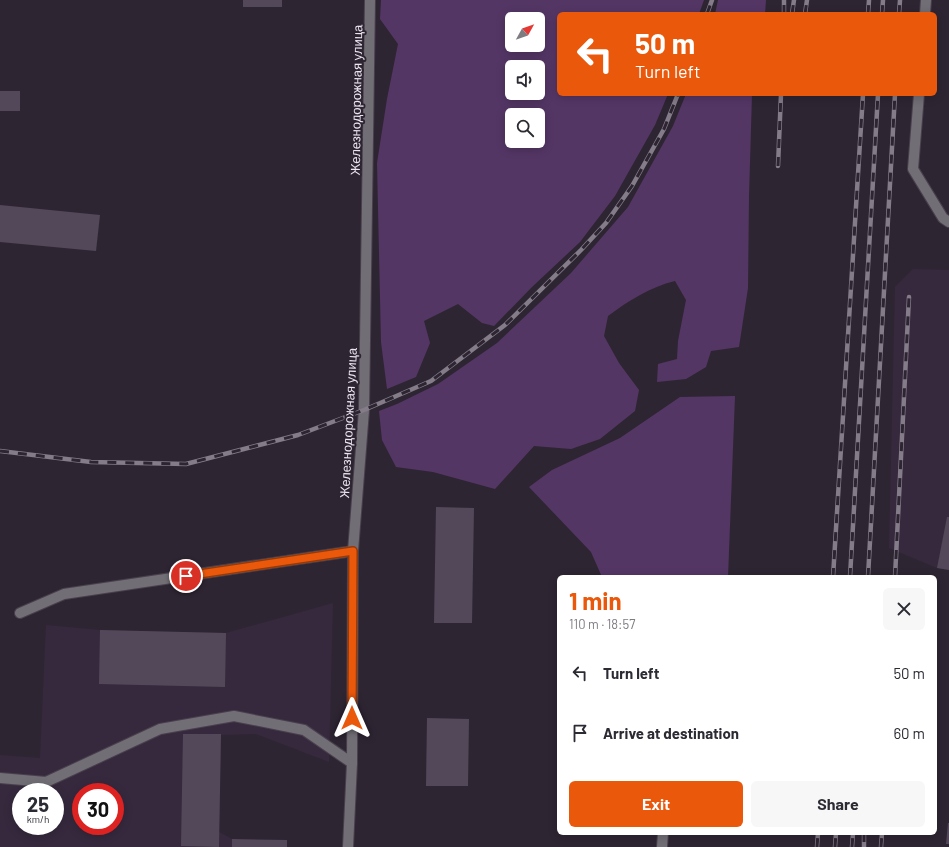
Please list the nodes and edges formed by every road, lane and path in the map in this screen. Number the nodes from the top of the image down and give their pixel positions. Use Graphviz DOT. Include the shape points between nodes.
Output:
graph roads {
  1 [pos="370,0"];
  2 [pos="926,0"];
  3 [pos="925,12"];
  4 [pos="919,96"];
  5 [pos="949,222"];
  6 [pos="353,551"];
  7 [pos="20,613"];
  8 [pos="352,763"];
  9 [pos="0,778"];
  10 [pos="663,835"];
  11 [pos="348,847"];
  12 [pos="662,847"];
  1 -- 6 [label="street, Железнодорожная улица" via="364,410"];
  2 -- 3 [label="street"];
  4 -- 5 [label="street" via="913,169 943,218"];
  6 -- 7 [label="street" via="64,594"];
  6 -- 8 [label="street, Железнодорожная улица"];
  8 -- 9 [label="street" via="304,730 234,716 160,729 46,782"];
  8 -- 11 [label="street, Железнодорожная улица"];
  10 -- 12 [label="street"];
}
